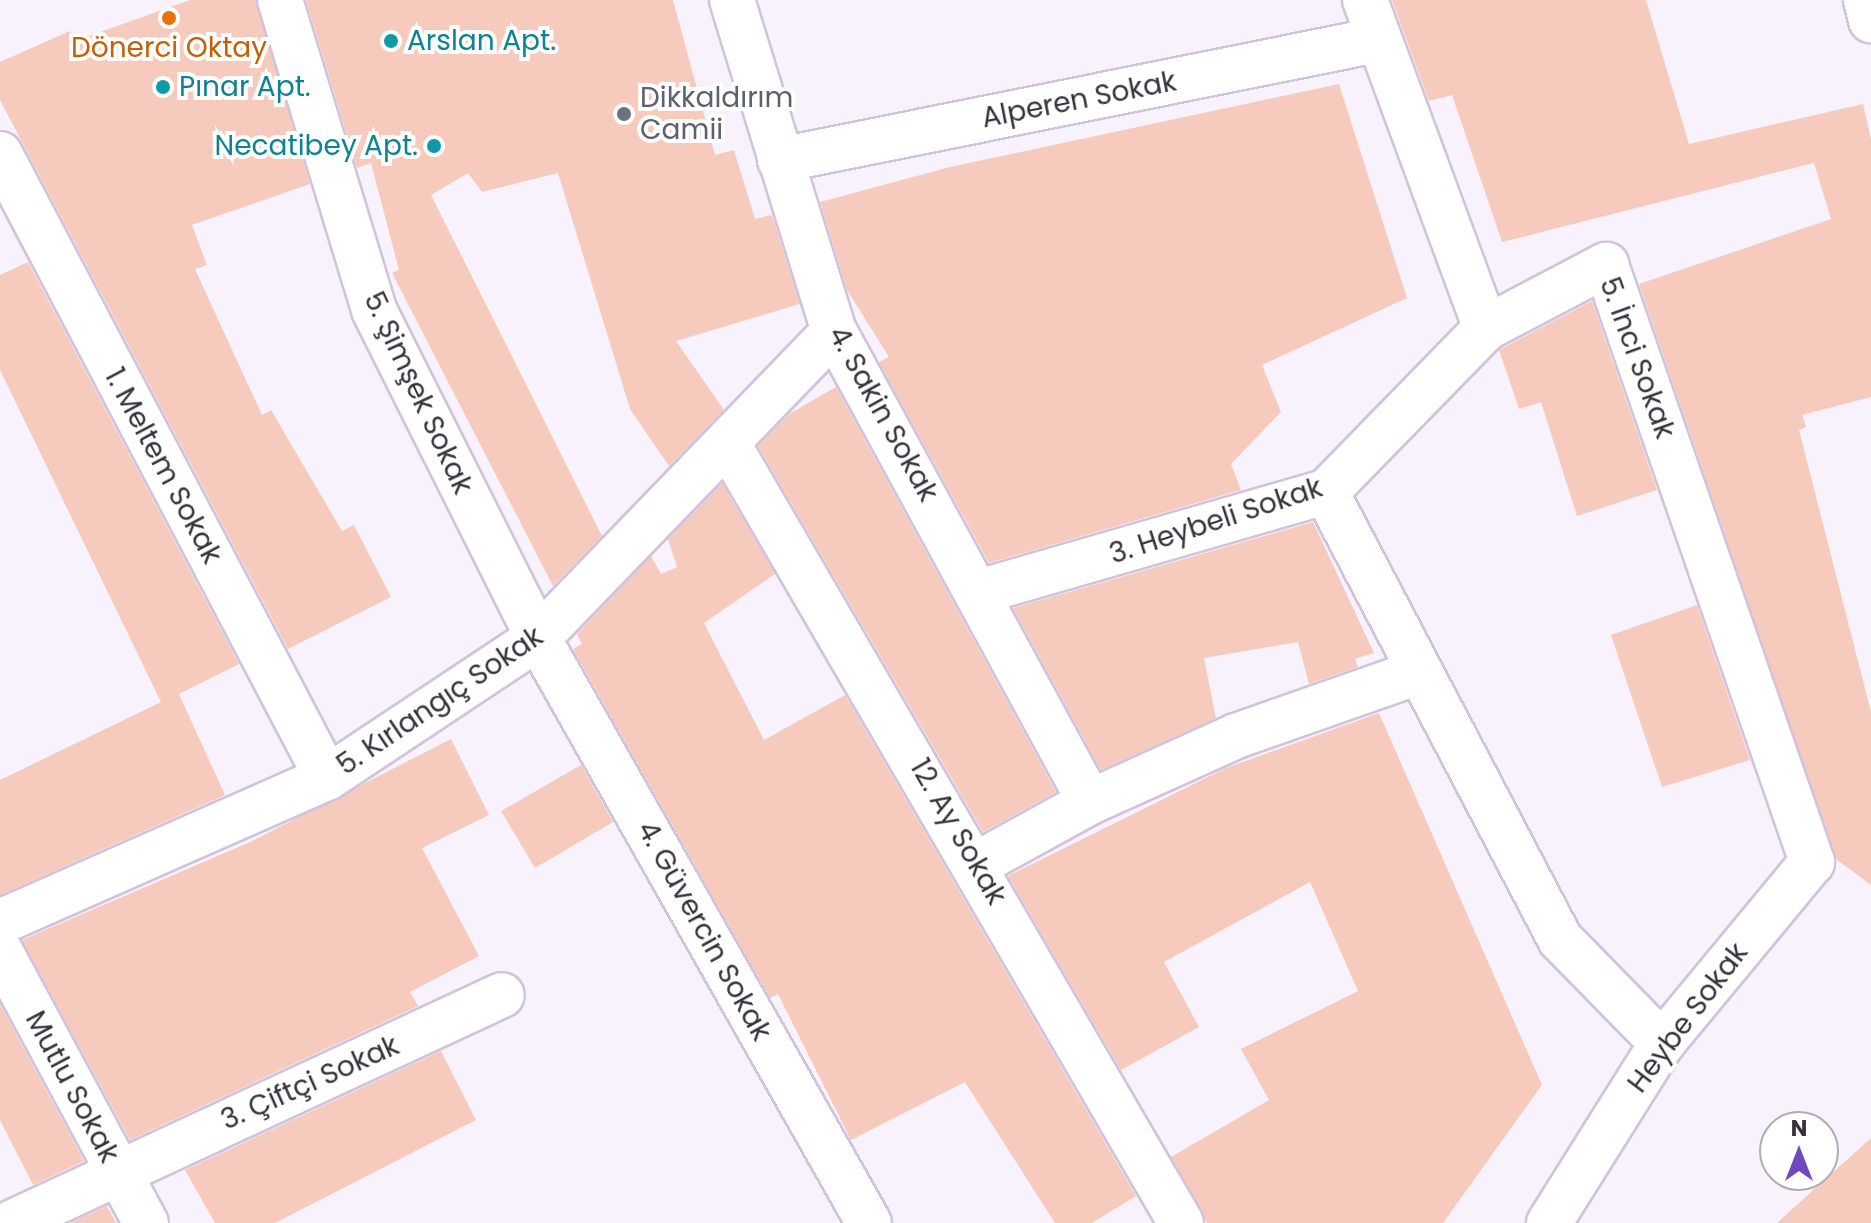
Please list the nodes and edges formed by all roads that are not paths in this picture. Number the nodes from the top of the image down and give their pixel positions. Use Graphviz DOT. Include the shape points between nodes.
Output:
graph roads {
  1 [pos="280,0"];
  2 [pos="732,0"];
  3 [pos="1866,0"];
  4 [pos="1371,20"];
  5 [pos="1871,20"];
  6 [pos="0,154"];
  7 [pos="780,160"];
  8 [pos="1486,328"];
  9 [pos="834,331"];
  10 [pos="728,444"];
  11 [pos="1326,492"];
  12 [pos="982,591"];
  13 [pos="538,638"];
  14 [pos="1419,672"];
  15 [pos="327,778"];
  16 [pos="1090,802"];
  17 [pos="1812,862"];
  18 [pos="977,864"];
  19 [pos="1,948"];
  20 [pos="502,995"];
  21 [pos="1662,1043"];
  22 [pos="117,1170"];
  23 [pos="11,1223"];
  24 [pos="146,1223"];
  25 [pos="869,1223"];
  26 [pos="1181,1223"];
  27 [pos="1549,1223"];
  1 -- 13 [label="street, 5. Şimşek Sokak" via="374,310"];
  2 -- 7 [label="street, 4. Sakin Sokak"];
  3 -- 5 [label="street"];
  4 -- 7 [label="street, Alperen Sokak"];
  4 -- 8 [label="street"];
  6 -- 15 [label="street, 1. Meltem Sokak"];
  7 -- 9 [label="street, 4. Sakin Sokak"];
  8 -- 11 [label="street, 3. Heybeli Sokak"];
  8 -- 17 [label="street, 5. İnci Sokak" via="1606,265"];
  9 -- 10 [label="street, 5. Kırlangıç Sokak"];
  9 -- 12 [label="street, 4. Sakin Sokak"];
  10 -- 13 [label="street, 5. Kırlangıç Sokak"];
  10 -- 18 [label="street, 12. Ay Sokak"];
  11 -- 12 [label="street, 3. Heybeli Sokak"];
  11 -- 14 [label="street"];
  12 -- 16 [label="street, 4. Sakin Sokak"];
  13 -- 15 [label="street, 5. Kırlangıç Sokak"];
  13 -- 25 [label="street, 4. Güvercin Sokak"];
  14 -- 16 [label="street" via="1236,736"];
  14 -- 21 [label="street" via="1560,939"];
  15 -- 19 [label="street, 5. Kırlangıç Sokak"];
  16 -- 18 [label="street"];
  17 -- 21 [label="street, Heybe Sokak"];
  18 -- 26 [label="street, 12. Ay Sokak"];
  19 -- 22 [label="street, Mutlu Sokak"];
  20 -- 22 [label="street, 3. Çiftçi Sokak"];
  21 -- 27 [label="street, Heybe Sokak"];
  22 -- 23 [label="street, 3. Çiftçi Sokak"];
  22 -- 24 [label="street, Mutlu Sokak"];
}
